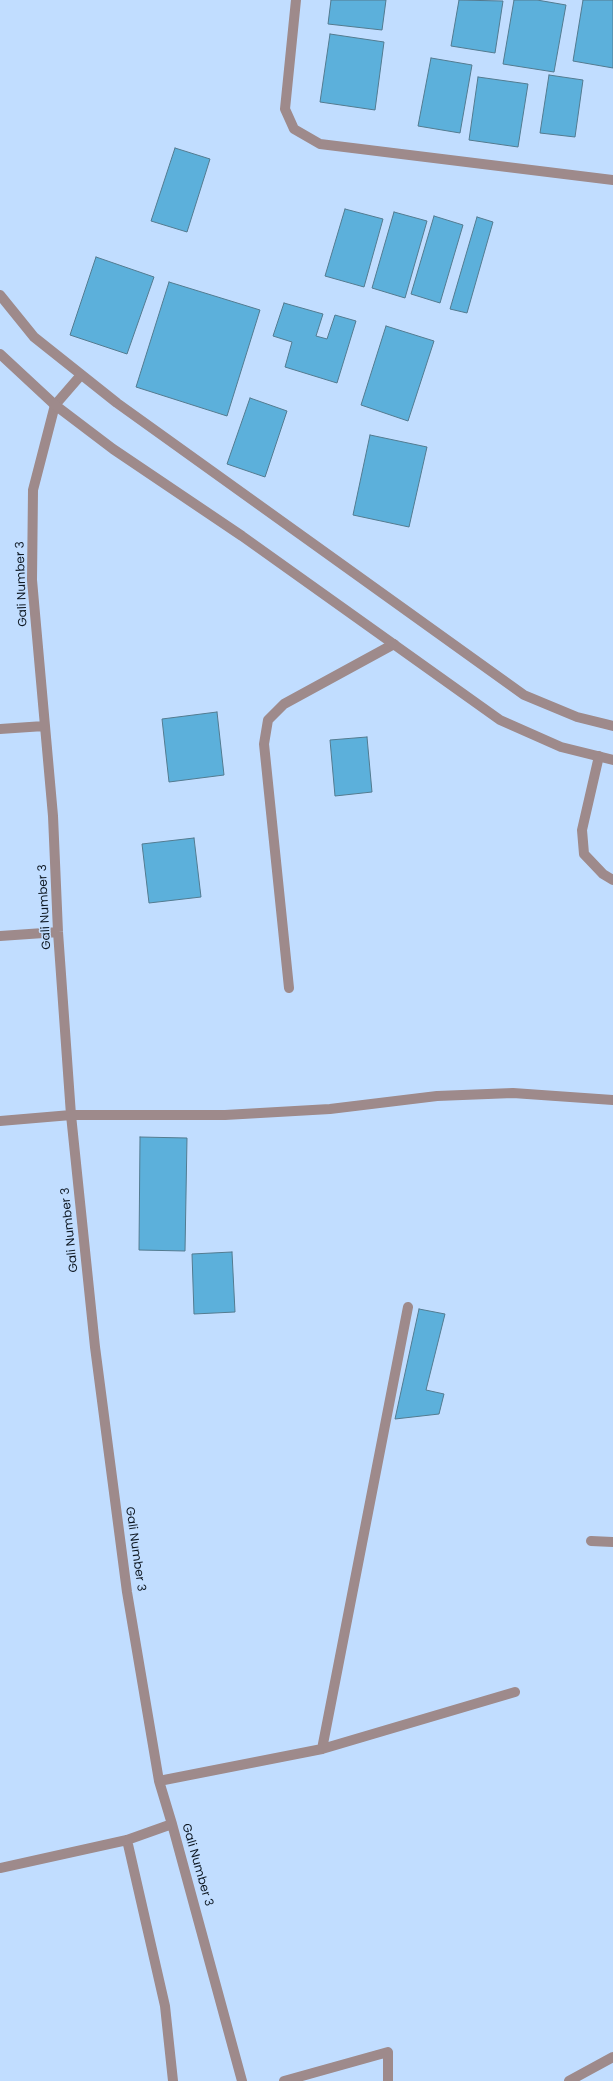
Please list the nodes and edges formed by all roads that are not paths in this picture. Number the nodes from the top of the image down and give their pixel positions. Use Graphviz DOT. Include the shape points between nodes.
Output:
graph roads {
  1 [pos="296,0"];
  2 [pos="613,180"];
  3 [pos="0,295"];
  4 [pos="0,354"];
  5 [pos="81,375"];
  6 [pos="55,405"];
  7 [pos="394,644"];
  8 [pos="44,726"];
  9 [pos="613,726"];
  10 [pos="0,729"];
  11 [pos="599,756"];
  12 [pos="613,760"];
  13 [pos="613,880"];
  14 [pos="58,932"];
  15 [pos="0,936"];
  16 [pos="289,988"];
  17 [pos="613,1100"];
  18 [pos="71,1115"];
  19 [pos="0,1121"];
  20 [pos="408,1307"];
  21 [pos="591,1541"];
  22 [pos="613,1542"];
  23 [pos="515,1692"];
  24 [pos="322,1749"];
  25 [pos="159,1781"];
  26 [pos="172,1824"];
  27 [pos="127,1840"];
  28 [pos="0,1868"];
  29 [pos="613,2057"];
  30 [pos="173,2081"];
  31 [pos="242,2081"];
  32 [pos="284,2081"];
  33 [pos="388,2081"];
  34 [pos="569,2081"];
  1 -- 2 [label="street" via="285,109 294,129 320,144"];
  3 -- 5 [label="street" via="34,337"];
  4 -- 6 [label="street"];
  5 -- 6 [label="street, Gali Number 3"];
  5 -- 9 [label="street" via="123,408 524,695 577,717"];
  6 -- 7 [label="street" via="113,449 242,536"];
  6 -- 8 [label="street, Gali Number 3" via="33,490 32,580"];
  7 -- 11 [label="street" via="500,720 561,747"];
  7 -- 16 [label="street" via="284,704 268,720 264,744"];
  8 -- 10 [label="street"];
  8 -- 14 [label="street, Gali Number 3" via="53,816"];
  11 -- 12 [label="street"];
  11 -- 13 [label="street" via="582,830 584,854 603,874"];
  14 -- 15 [label="street"];
  14 -- 18 [label="street, Gali Number 3"];
  17 -- 18 [label="street" via="513,1093 437,1096 330,1109 225,1115"];
  18 -- 19 [label="street"];
  18 -- 25 [label="street, Gali Number 3" via="98,1371 127,1592"];
  20 -- 24 [label="street"];
  21 -- 22 [label="street"];
  23 -- 24 [label="street"];
  24 -- 25 [label="street"];
  25 -- 26 [label="street, Gali Number 3"];
  26 -- 27 [label="street"];
  26 -- 31 [label="street, Gali Number 3"];
  27 -- 28 [label="street"];
  27 -- 30 [label="street" via="165,2006"];
  29 -- 34 [label="street"];
  32 -- 33 [label="street" via="388,2052"];
}
